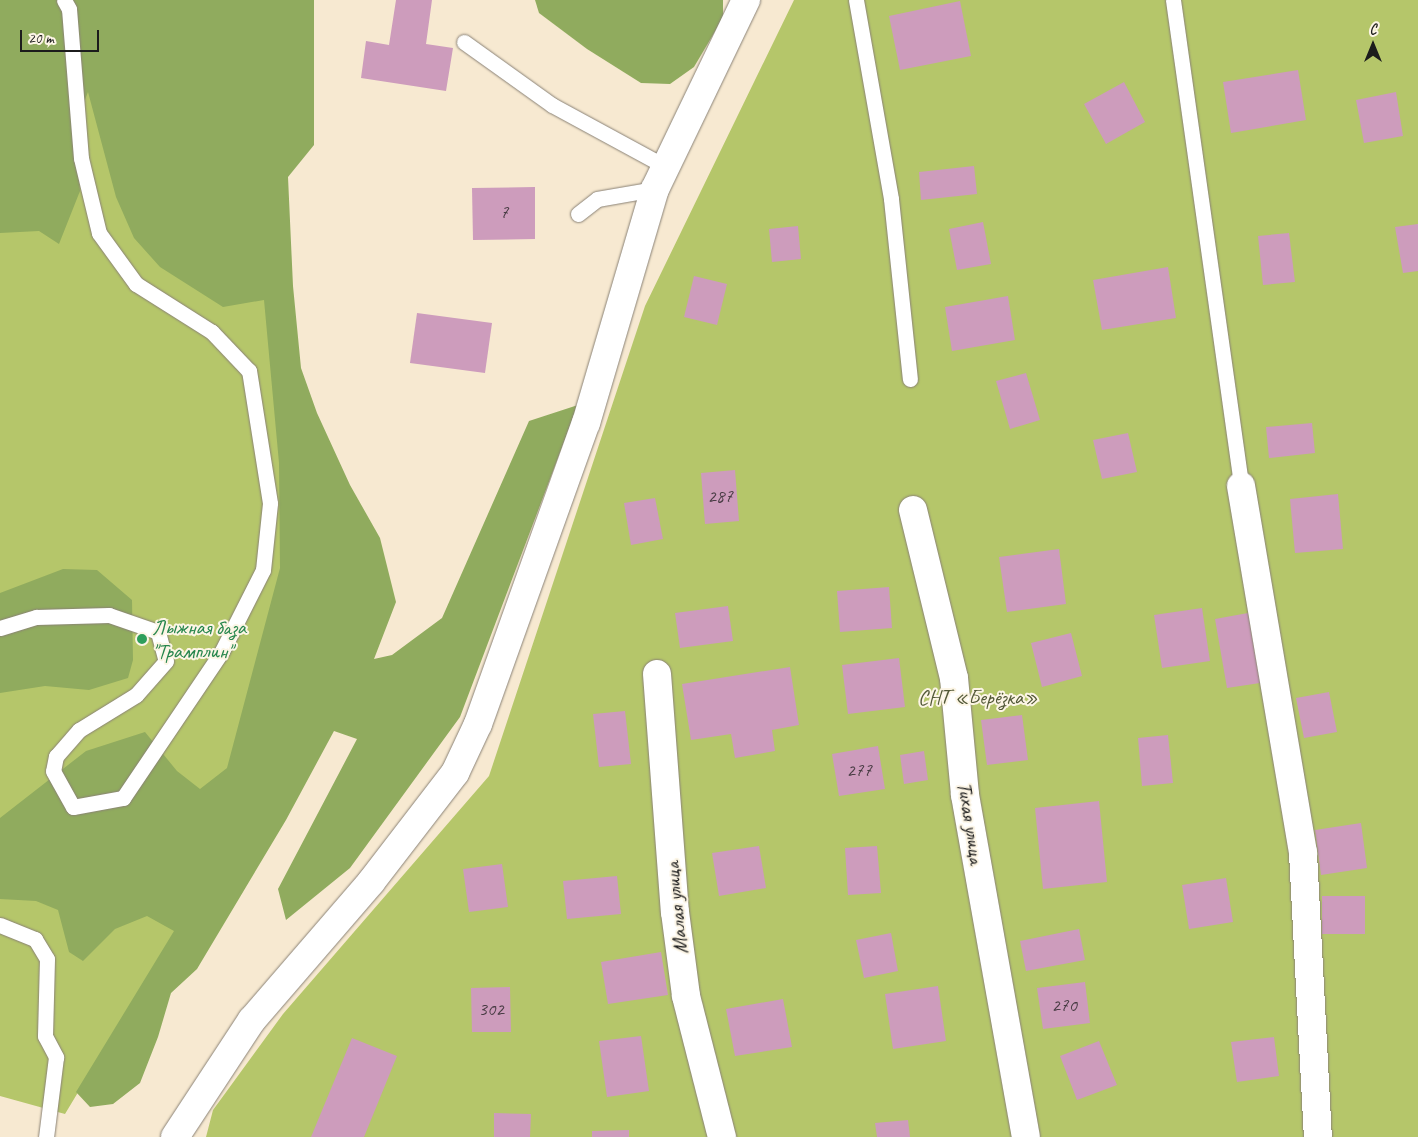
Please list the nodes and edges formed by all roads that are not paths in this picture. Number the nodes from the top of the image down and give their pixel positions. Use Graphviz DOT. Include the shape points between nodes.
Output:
graph roads {
  1 [pos="64,0"];
  2 [pos="746,0"];
  3 [pos="856,0"];
  4 [pos="1173,0"];
  5 [pos="464,42"];
  6 [pos="660,178"];
  7 [pos="578,214"];
  8 [pos="910,379"];
  9 [pos="1241,486"];
  10 [pos="913,510"];
  11 [pos="0,628"];
  12 [pos="657,674"];
  13 [pos="0,925"];
  14 [pos="46,1137"];
  15 [pos="175,1137"];
  16 [pos="722,1137"];
  17 [pos="1026,1137"];
  18 [pos="1318,1137"];
  1 -- 11 [label="lane" via="70,9 81,158 99,232 136,284 212,332 249,371 270,503 263,570 222,651 123,798 73,807 53,771 56,756 79,730 136,695 166,661 158,632 109,615 36,617"];
  2 -- 6 [label="street"];
  3 -- 8 [label="lane" via="891,199"];
  4 -- 9 [label="lane"];
  5 -- 6 [label="lane"];
  6 -- 7 [label="lane" via="597,199"];
  6 -- 15 [label="street" via="586,423 478,724 455,773 371,882 252,1020"];
  9 -- 18 [label="street" via="1302,854"];
  10 -- 17 [label="street, Тихая улица" via="954,678 965,795"];
  12 -- 16 [label="street, Малая улица" via="675,912 686,996"];
  13 -- 14 [label="lane" via="35,939 47,959 45,1036 56,1057"];
}
